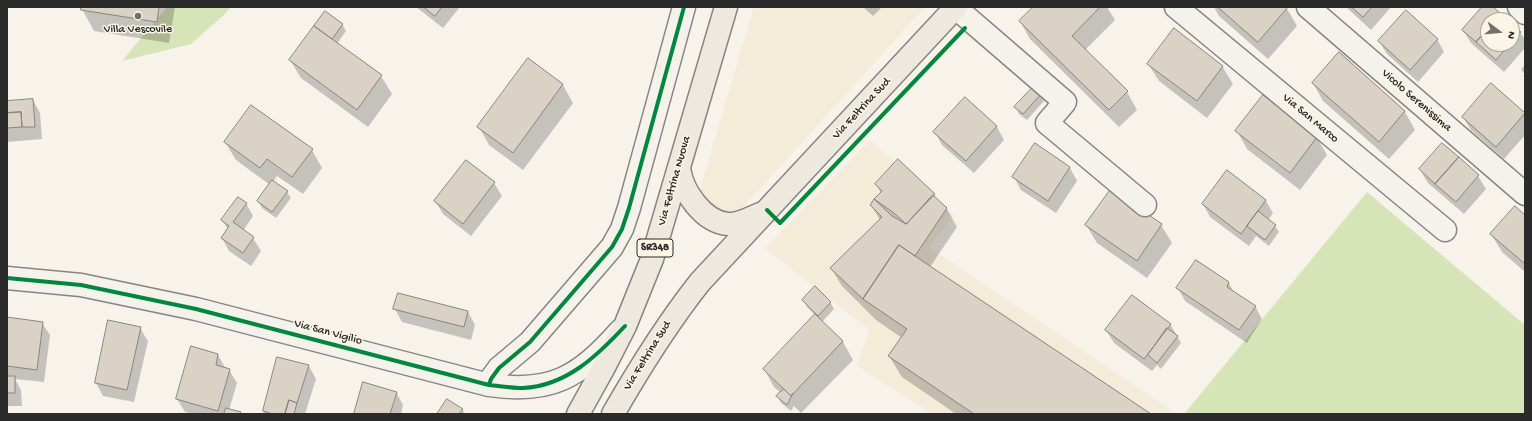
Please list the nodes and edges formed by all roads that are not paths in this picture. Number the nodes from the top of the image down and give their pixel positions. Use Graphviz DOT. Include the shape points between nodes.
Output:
graph roads {
  1 [pos="684,7"];
  2 [pos="726,7"];
  3 [pos="956,7"];
  4 [pos="1176,7"];
  5 [pos="1308,7"];
  6 [pos="1519,7"];
  7 [pos="1525,13"];
  8 [pos="679,168"];
  9 [pos="1525,194"];
  10 [pos="1145,205"];
  11 [pos="767,210"];
  12 [pos="1445,230"];
  13 [pos="7,278"];
  14 [pos="625,326"];
  15 [pos="489,385"];
  16 [pos="578,414"];
  17 [pos="613,414"];
  1 -- 15 [label="street" via="631,201 618,237 530,342 499,368"];
  2 -- 8 [label="main road, Via Feltrina Nuova / SR348"];
  3 -- 10 [label="street" via="1066,102 1047,123"];
  3 -- 11 [label="main road, Via Feltrina Sud"];
  4 -- 12 [label="street, Via San Marco"];
  5 -- 9 [label="street, Vicolo Serenissima"];
  6 -- 7 [label="street"];
  8 -- 11 [label="main road, Via Feltrina Sud" via="688,195 699,208 718,221 734,224"];
  8 -- 14 [label="main road, Via Feltrina Nuova / SR348" via="652,259"];
  11 -- 17 [label="main road, Via Feltrina Sud" via="715,264 685,300 652,347"];
  13 -- 15 [label="street, Via San Vigilio" via="80,285 196,309"];
  14 -- 15 [label="street, Via San Vigilio" via="589,361 562,379 542,386 522,388"];
  14 -- 16 [label="main road, Via Feltrina Nuova / SR348"];
}
